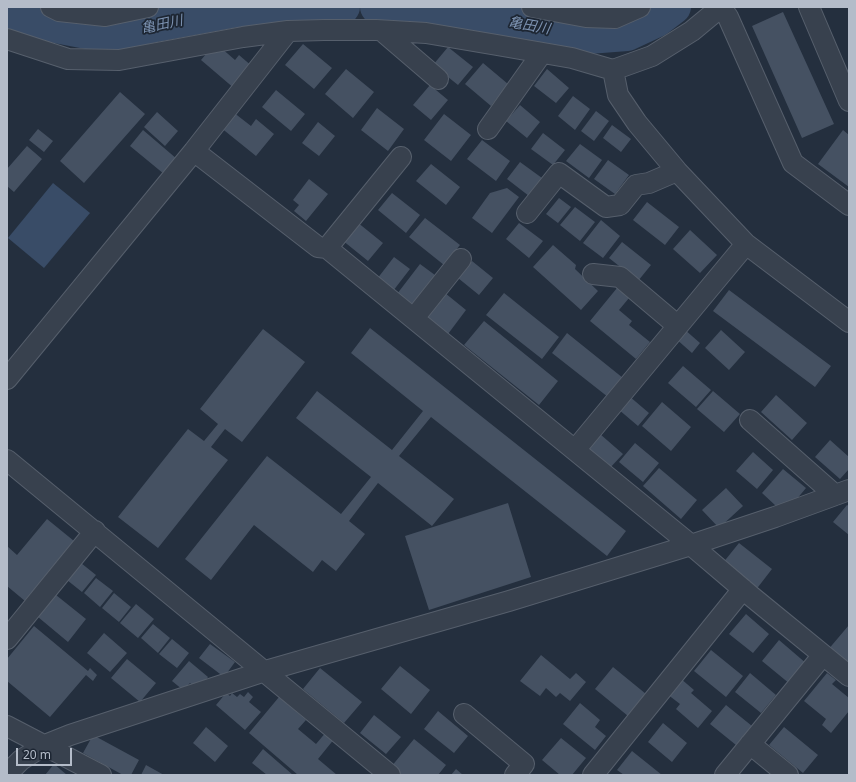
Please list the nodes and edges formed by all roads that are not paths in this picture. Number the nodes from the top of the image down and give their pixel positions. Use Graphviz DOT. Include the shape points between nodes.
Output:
graph roads {
  1 [pos="51,7"];
  2 [pos="148,7"];
  3 [pos="532,7"];
  4 [pos="640,7"];
  5 [pos="721,7"];
  6 [pos="809,7"];
  7 [pos="288,31"];
  8 [pos="382,31"];
  9 [pos="7,39"];
  10 [pos="542,53"];
  11 [pos="612,70"];
  12 [pos="438,79"];
  13 [pos="849,101"];
  14 [pos="488,129"];
  15 [pos="194,151"];
  16 [pos="401,157"];
  17 [pos="677,171"];
  18 [pos="849,205"];
  19 [pos="527,213"];
  20 [pos="746,244"];
  21 [pos="327,248"];
  22 [pos="461,259"];
  23 [pos="593,274"];
  24 [pos="414,318"];
  25 [pos="849,322"];
  26 [pos="678,326"];
  27 [pos="7,379"];
  28 [pos="750,420"];
  29 [pos="575,450"];
  30 [pos="7,460"];
  31 [pos="845,491"];
  32 [pos="94,531"];
  33 [pos="691,545"];
  34 [pos="743,589"];
  35 [pos="7,639"];
  36 [pos="823,655"];
  37 [pos="265,671"];
  38 [pos="849,676"];
  39 [pos="464,714"];
  40 [pos="7,726"];
  41 [pos="750,744"];
  42 [pos="45,745"];
  43 [pos="7,774"];
  44 [pos="101,775"];
  45 [pos="390,775"];
  46 [pos="515,775"];
  47 [pos="593,775"];
  48 [pos="725,775"];
  49 [pos="788,775"];
  1 -- 2 [label="street" via="59,11 105,16"];
  3 -- 4 [label="street" via="586,17 615,18"];
  5 -- 11 [label="street" via="692,31 652,56"];
  5 -- 18 [label="street" via="728,17 793,163"];
  6 -- 13 [label="street"];
  7 -- 8 [label="street"];
  7 -- 9 [label="street" via="119,60 68,59"];
  7 -- 15 [label="street"];
  8 -- 10 [label="street" via="426,33"];
  8 -- 12 [label="street"];
  10 -- 11 [label="street" via="572,58"];
  10 -- 14 [label="street"];
  11 -- 17 [label="street" via="618,95 636,123"];
  15 -- 21 [label="street" via="318,247"];
  15 -- 27 [label="street"];
  16 -- 21 [label="street"];
  17 -- 19 [label="street" via="636,185 620,205 606,207 559,173"];
  17 -- 20 [label="street"];
  20 -- 25 [label="street"];
  20 -- 26 [label="street"];
  21 -- 24 [label="street"];
  22 -- 24 [label="street"];
  23 -- 26 [label="street" via="620,277"];
  24 -- 29 [label="street"];
  26 -- 29 [label="street"];
  28 -- 31 [label="street"];
  29 -- 33 [label="street"];
  30 -- 32 [label="street"];
  31 -- 33 [label="street"];
  32 -- 35 [label="street"];
  32 -- 37 [label="street"];
  33 -- 34 [label="street"];
  33 -- 37 [label="street" via="509,601"];
  34 -- 36 [label="street"];
  34 -- 47 [label="street"];
  36 -- 38 [label="street"];
  36 -- 41 [label="street"];
  37 -- 42 [label="street"];
  37 -- 45 [label="street"];
  39 -- 46 [label="street" via="524,764"];
  40 -- 42 [label="street"];
  41 -- 48 [label="street"];
  41 -- 49 [label="street"];
  42 -- 43 [label="street" via="21,760"];
  42 -- 44 [label="street"];
}
